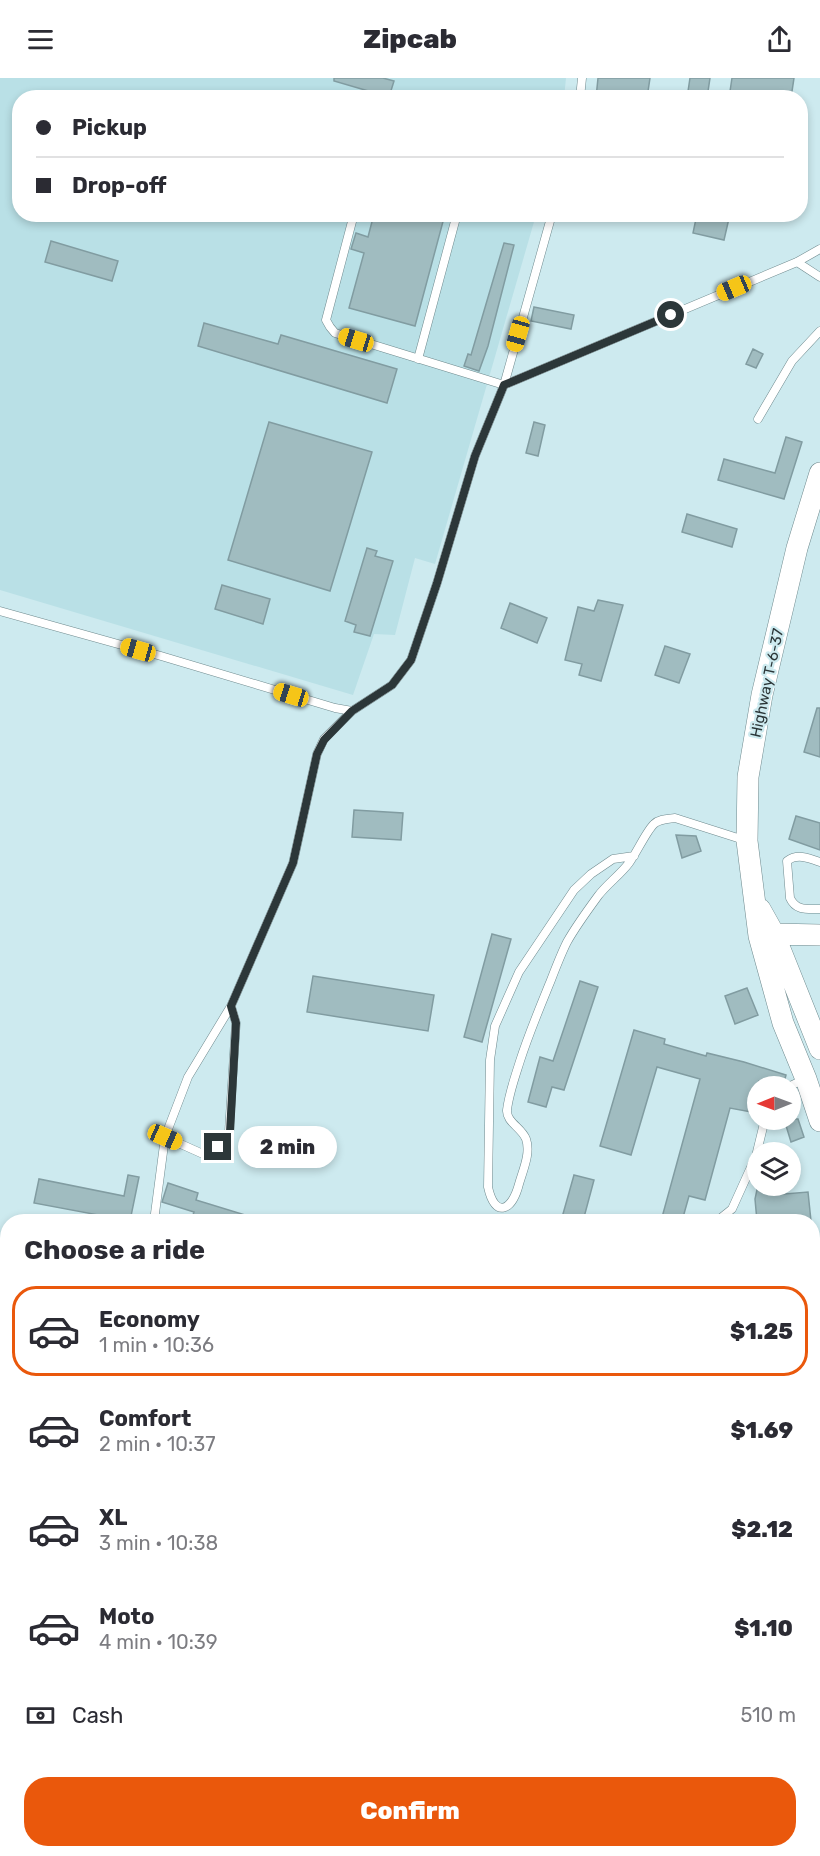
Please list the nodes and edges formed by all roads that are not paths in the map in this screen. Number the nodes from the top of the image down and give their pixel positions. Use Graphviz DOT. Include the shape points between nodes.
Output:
graph roads {
  1 [pos="352,222"];
  2 [pos="455,222"];
  3 [pos="550,222"];
  4 [pos="820,249"];
  5 [pos="797,262"];
  6 [pos="820,277"];
  7 [pos="820,331"];
  8 [pos="418,359"];
  9 [pos="504,385"];
  10 [pos="758,419"];
  11 [pos="820,473"];
  12 [pos="0,611"];
  13 [pos="352,711"];
  14 [pos="747,841"];
  15 [pos="634,856"];
  16 [pos="820,862"];
  17 [pos="820,909"];
  18 [pos="820,934"];
  19 [pos="766,935"];
  20 [pos="231,1006"];
  21 [pos="820,1049"];
  22 [pos="796,1076"];
  23 [pos="801,1087"];
  24 [pos="820,1121"];
  25 [pos="762,1130"];
  26 [pos="165,1137"];
  27 [pos="155,1214"];
  28 [pos="726,1214"];
  1 -- 8 [label="lane" via="326,320 335,333"];
  2 -- 8 [label="lane"];
  3 -- 9 [label="lane"];
  4 -- 5 [label="lane"];
  5 -- 6 [label="lane"];
  5 -- 9 [label="lane"];
  7 -- 10 [label="lane" via="792,361"];
  8 -- 9 [label="lane"];
  9 -- 13 [label="lane" via="475,456 411,660 392,685"];
  11 -- 14 [label="main road, Highway T-6-37" via="762,695 748,777"];
  12 -- 13 [label="lane"];
  13 -- 20 [label="lane" via="324,740 317,754 293,863"];
  14 -- 15 [label="lane" via="675,818 664,819 653,825"];
  14 -- 19 [label="main road, Highway T-6-37" via="754,899"];
  15 -- 15 [label="lane" via="599,894 567,942 530,1030 507,1112 526,1139 528,1150 513,1203 501,1208 492,1202 488,1187 489,1081 495,1026 519,972 574,890 613,859"];
  16 -- 17 [label="lane" via="800,856 787,861 793,903 798,908"];
  18 -- 19 [label="main road"];
  19 -- 21 [label="main road, Highway T-6-37"];
  19 -- 22 [label="main road, Highway T-6-37"];
  20 -- 26 [label="lane" via="188,1077"];
  20 -- 26 [label="lane" via="236,1023 230,1132 211,1153 203,1154"];
  23 -- 24 [label="main road, Highway T-6-37"];
  25 -- 28 [label="lane" via="756,1156 732,1209"];
  26 -- 27 [label="lane"];
}
